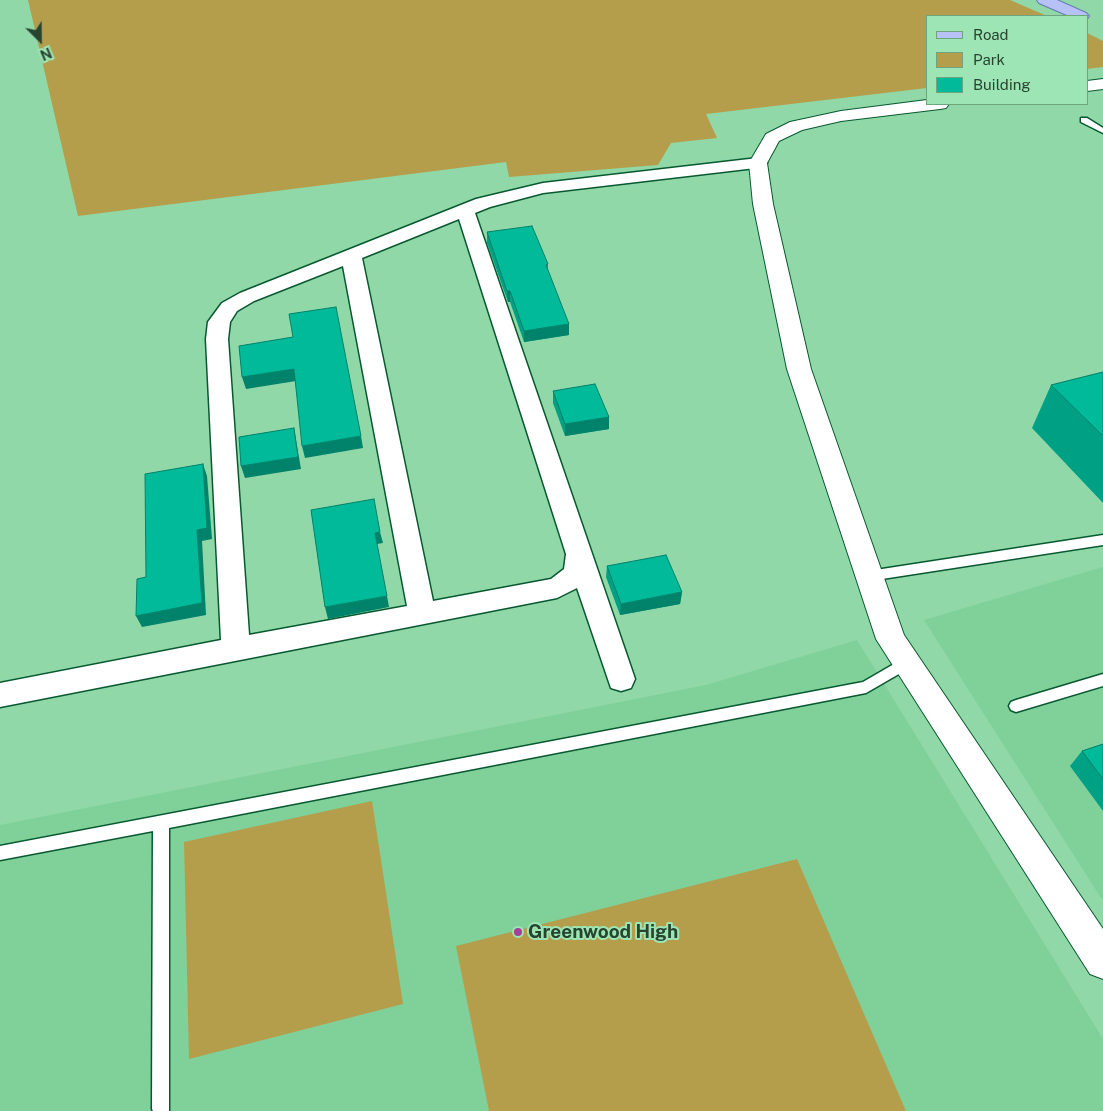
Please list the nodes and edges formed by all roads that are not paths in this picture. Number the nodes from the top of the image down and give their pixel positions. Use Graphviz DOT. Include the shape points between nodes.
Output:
graph roads {
  1 [pos="1044,0"];
  2 [pos="1076,0"];
  3 [pos="1086,15"];
  4 [pos="1089,16"];
  5 [pos="1103,84"];
  6 [pos="1088,86"];
  7 [pos="932,105"];
  8 [pos="1084,120"];
  9 [pos="1103,131"];
  10 [pos="758,163"];
  11 [pos="465,210"];
  12 [pos="351,256"];
  13 [pos="1103,540"];
  14 [pos="579,554"];
  15 [pos="870,576"];
  16 [pos="422,614"];
  17 [pos="236,649"];
  18 [pos="906,663"];
  19 [pos="621,679"];
  20 [pos="1103,680"];
  21 [pos="0,694"];
  22 [pos="1016,706"];
  23 [pos="161,823"];
  24 [pos="0,854"];
  25 [pos="1103,961"];
  26 [pos="161,1109"];
  1 -- 3 [label="main road"];
  2 -- 4 [label="main road"];
  5 -- 6 [label="street"];
  7 -- 10 [label="street" via="841,116 796,126 772,138"];
  8 -- 9 [label="lane"];
  10 -- 11 [label="street" via="543,188"];
  10 -- 15 [label="street" via="763,204 799,369"];
  11 -- 12 [label="street"];
  11 -- 14 [label="street"];
  12 -- 16 [label="street"];
  12 -- 17 [label="street" via="247,297 229,306 218,322"];
  13 -- 15 [label="lane"];
  14 -- 16 [label="street" via="577,573 557,588"];
  14 -- 19 [label="street"];
  15 -- 18 [label="street" via="891,639"];
  16 -- 17 [label="street"];
  17 -- 21 [label="street"];
  18 -- 23 [label="lane" via="866,687"];
  18 -- 25 [label="street"];
  20 -- 22 [label="lane"];
  23 -- 24 [label="lane"];
  23 -- 26 [label="lane"];
}
